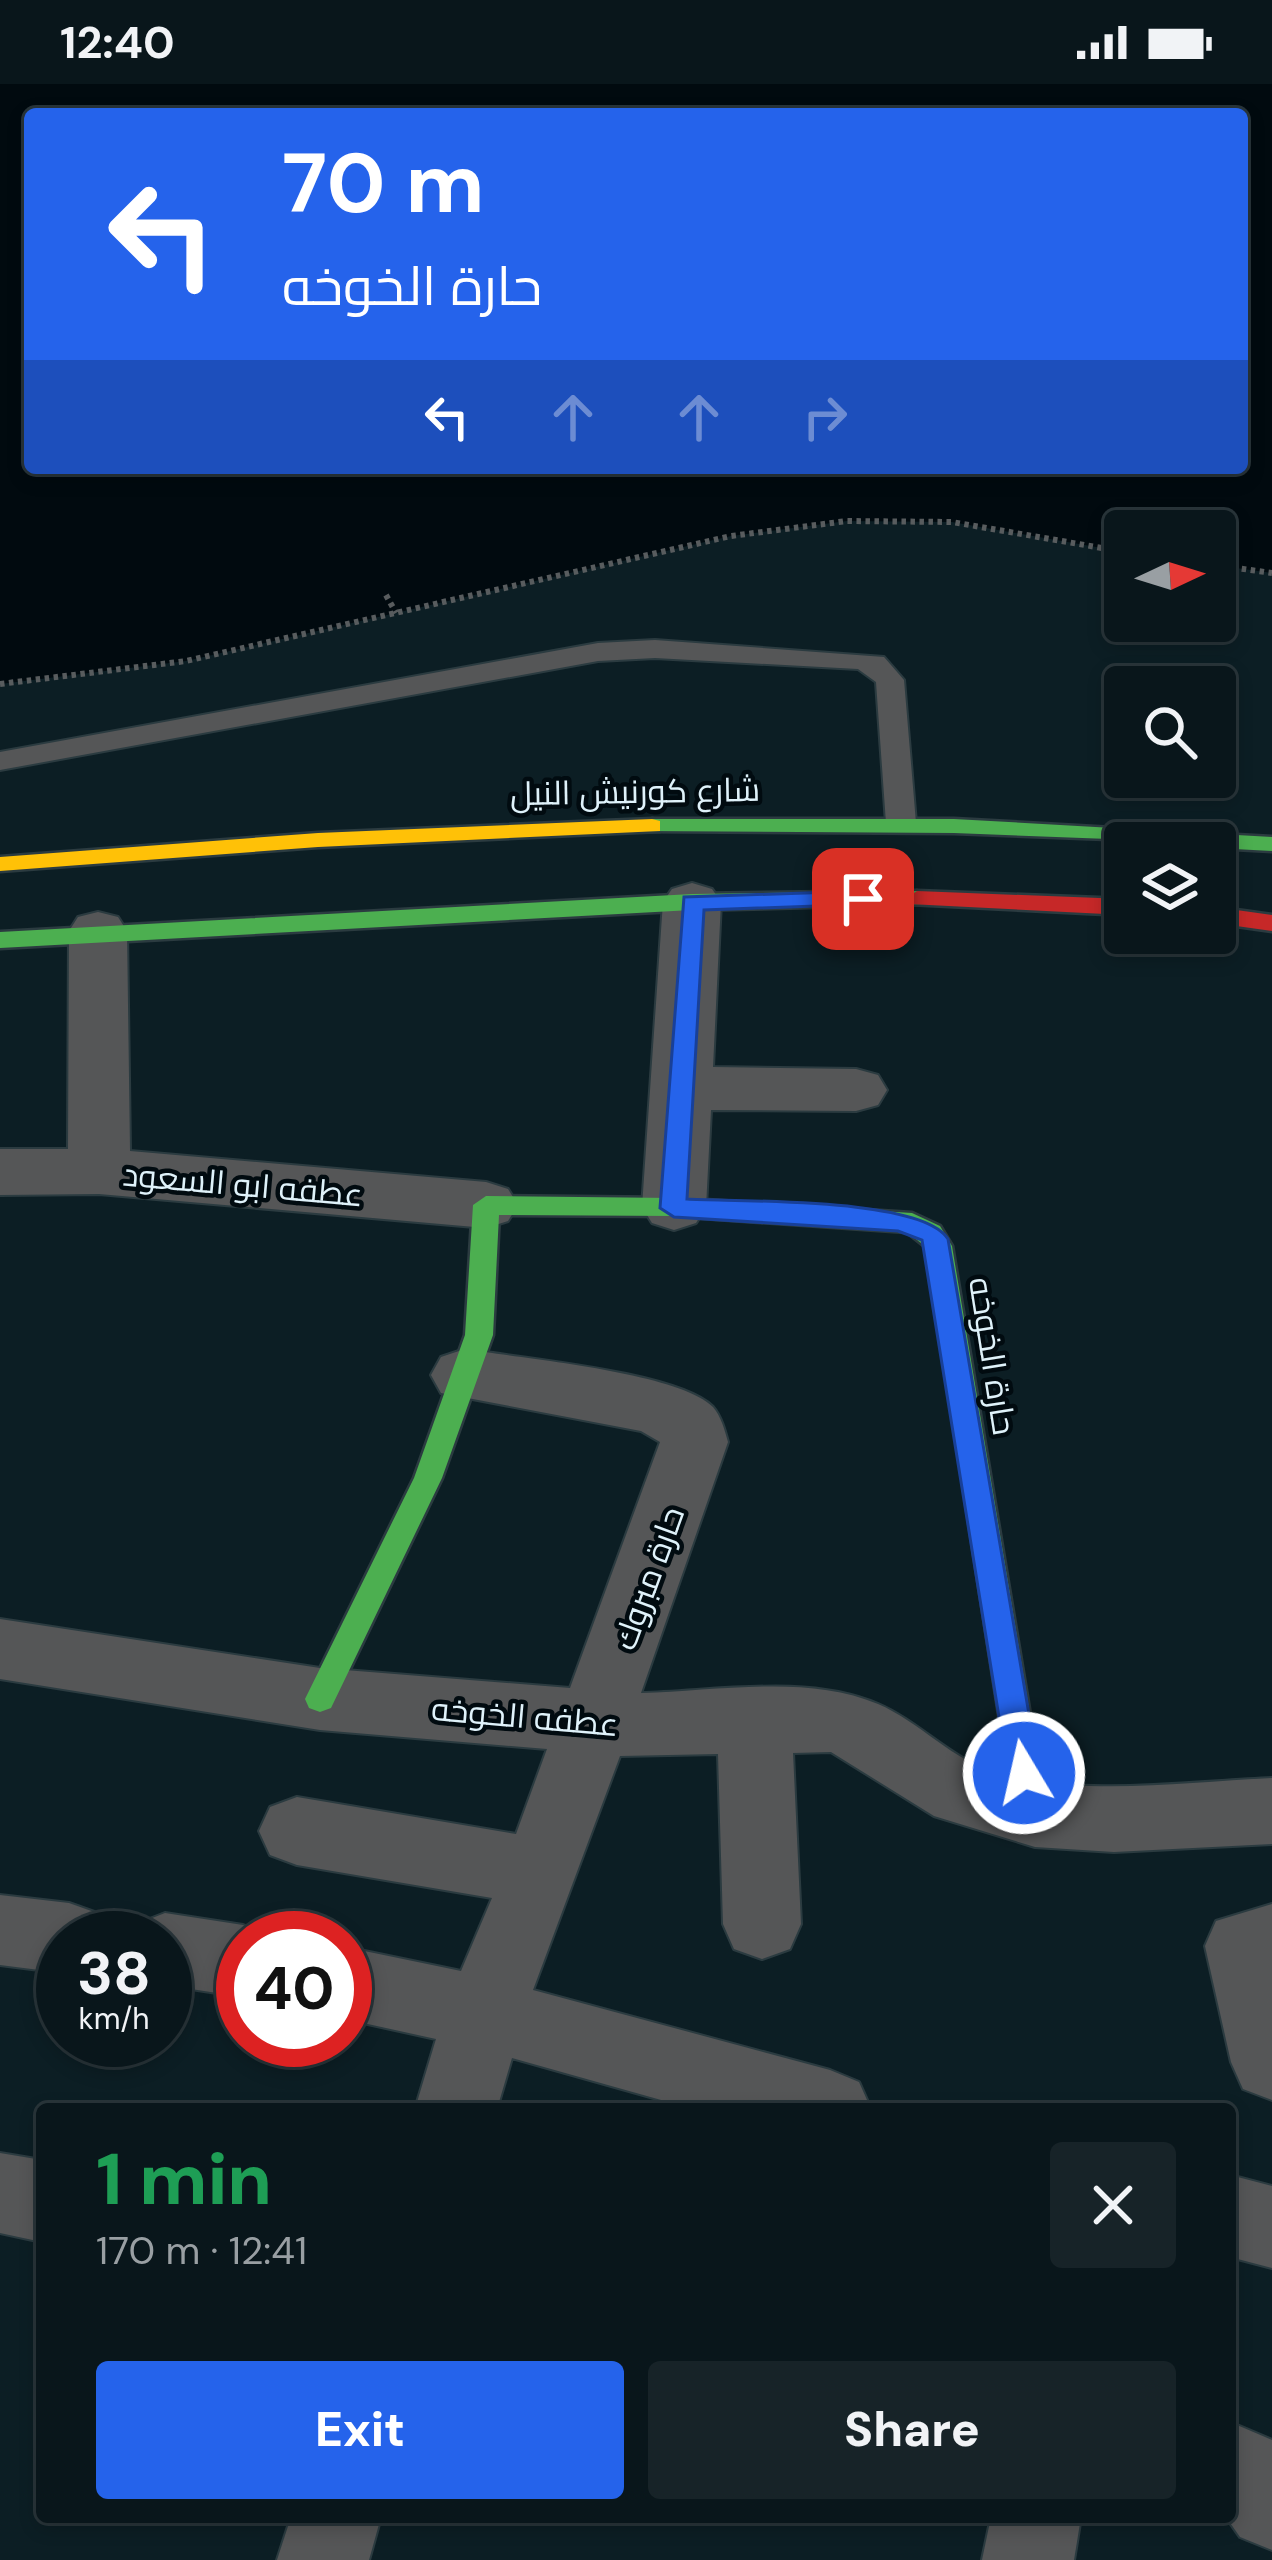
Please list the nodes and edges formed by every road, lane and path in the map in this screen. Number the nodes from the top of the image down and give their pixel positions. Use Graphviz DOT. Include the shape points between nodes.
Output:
graph roads {
  1 [pos="1104,548"];
  2 [pos="1236,568"];
  3 [pos="1272,573"];
  4 [pos="386,595"];
  5 [pos="396,613"];
  6 [pos="0,684"];
  7 [pos="0,761"];
  8 [pos="901,823"];
  9 [pos="1272,844"];
  10 [pos="0,864"];
  11 [pos="692,902"];
  12 [pos="1104,907"];
  13 [pos="1236,918"];
  14 [pos="1272,923"];
  15 [pos="98,932"];
  16 [pos="0,940"];
  17 [pos="682,1088"];
  18 [pos="856,1090"];
  19 [pos="99,1171"];
  20 [pos="0,1172"];
  21 [pos="486,1205"];
  22 [pos="674,1208"];
  23 [pos="465,1375"];
  24 [pos="0,1649"];
  25 [pos="320,1699"];
  26 [pos="595,1722"];
  27 [pos="754,1722"];
  28 [pos="1272,1811"];
  29 [pos="1031,1817"];
  30 [pos="296,1831"];
  31 [pos="541,1872"];
  32 [pos="762,1924"];
  33 [pos="0,1930"];
  34 [pos="36,1934"];
  35 [pos="1272,1939"];
  36 [pos="372,1989"];
  37 [pos="484,2013"];
  38 [pos="1272,2062"];
  39 [pos="458,2103"];
  40 [pos="808,2103"];
  41 [pos="0,2193"];
  42 [pos="36,2200"];
  43 [pos="1236,2218"];
  44 [pos="1272,2227"];
  45 [pos="1236,2470"];
  46 [pos="1272,2505"];
  47 [pos="333,2523"];
  48 [pos="1035,2523"];
  49 [pos="323,2560"];
  50 [pos="1028,2560"];
  1 -- 5 [label="path" via="952,522 847,521 730,536"];
  2 -- 3 [label="path"];
  4 -- 5 [label="path"];
  5 -- 6 [label="path" via="186,661"];
  7 -- 8 [label="lane" via="598,652 858,660 890,680"];
  8 -- 9 [label="main road, شارع كورنيش النيل"];
  8 -- 10 [label="main road, شارع كورنيش النيل" via="536,829"];
  11 -- 12 [label="main road" via="949,899"];
  11 -- 15 [label="main road"];
  11 -- 17 [label="street"];
  13 -- 14 [label="main road"];
  15 -- 16 [label="main road"];
  15 -- 19 [label="street"];
  17 -- 18 [label="street"];
  17 -- 22 [label="street"];
  19 -- 20 [label="street, عطفه ابو السعود"];
  19 -- 21 [label="street, عطفه ابو السعود"];
  21 -- 22 [label="main road, حارة الخوخه"];
  21 -- 23 [label="main road" via="485,1295"];
  22 -- 29 [label="main road, حارة الخوخه" via="912,1223 939,1246"];
  23 -- 25 [label="main road" via="428,1478"];
  23 -- 26 [label="street, حارة مبروك" via="657,1407 689,1426 692,1458"];
  24 -- 25 [label="street, عطفه الخوخه"];
  25 -- 26 [label="street, عطفه الخوخه"];
  26 -- 27 [label="street, عطفه الخوخه"];
  26 -- 31 [label="street, حارة مبروك"];
  27 -- 29 [label="street, عطفه الخوخه" via="856,1726 960,1792"];
  27 -- 32 [label="street"];
  28 -- 29 [label="street"];
  30 -- 31 [label="street"];
  31 -- 37 [label="street, حارة مبروك"];
  33 -- 34 [label="street"];
  35 -- 38 [label="street" via="1244,1946"];
  36 -- 37 [label="street"];
  37 -- 39 [label="street, حارة مبروك"];
  37 -- 40 [label="street"];
  41 -- 42 [label="street"];
  43 -- 44 [label="street"];
  45 -- 46 [label="street" via="1254,2479"];
  47 -- 49 [label="street"];
  48 -- 50 [label="street"];
}
